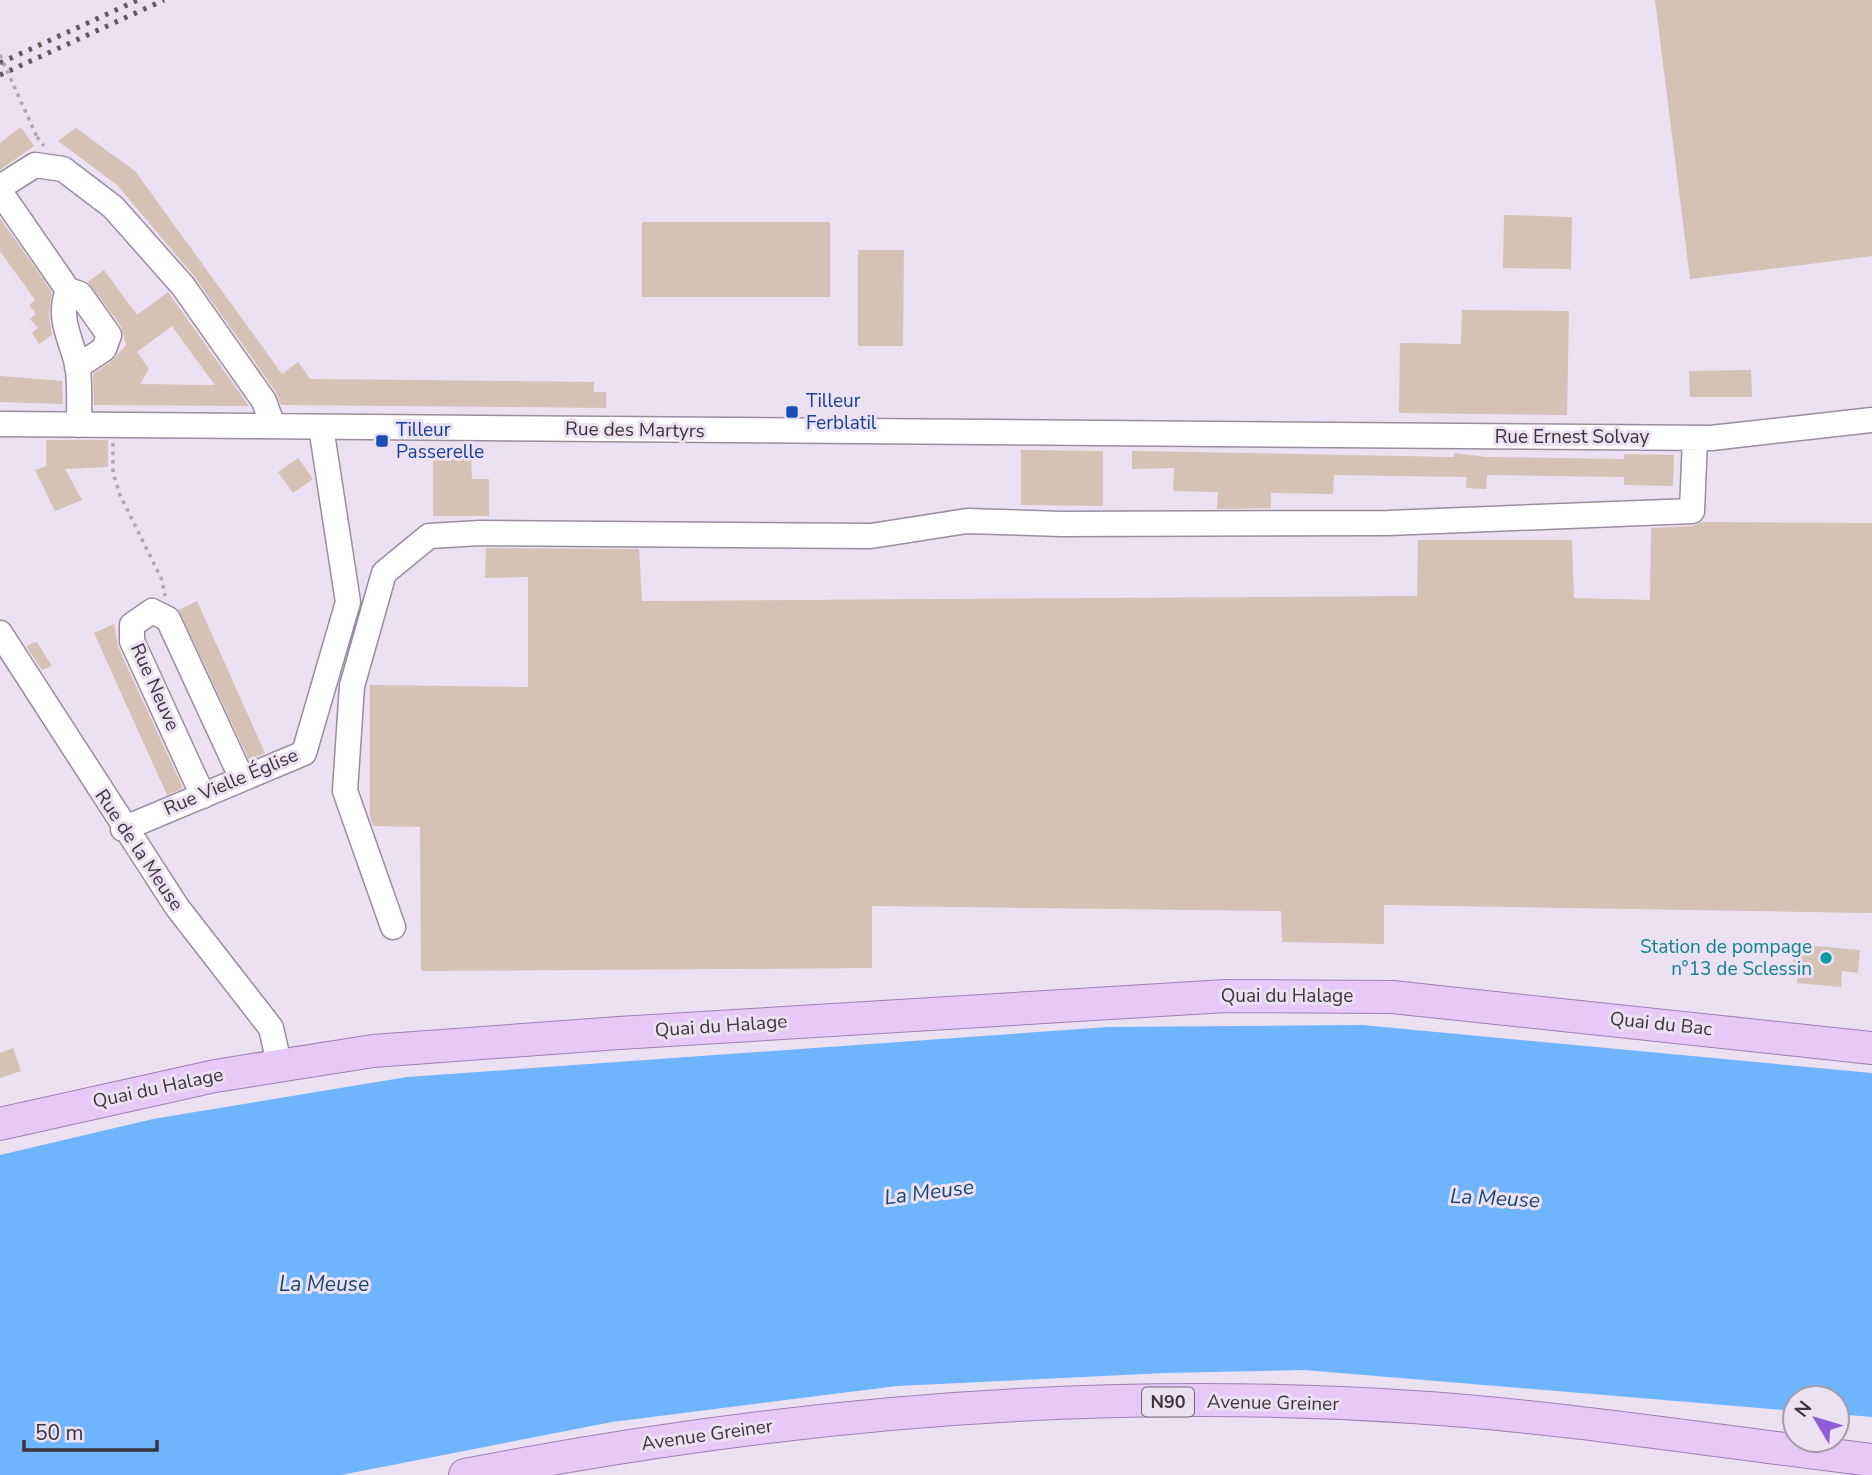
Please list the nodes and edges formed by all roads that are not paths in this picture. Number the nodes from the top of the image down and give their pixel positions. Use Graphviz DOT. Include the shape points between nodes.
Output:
graph roads {
  1 [pos="68,290"];
  2 [pos="77,367"];
  3 [pos="1872,420"];
  4 [pos="0,424"];
  5 [pos="79,425"];
  6 [pos="273,426"];
  7 [pos="321,427"];
  8 [pos="1270,434"];
  9 [pos="1695,438"];
  10 [pos="0,633"];
  11 [pos="242,779"];
  12 [pos="203,796"];
  13 [pos="123,829"];
  14 [pos="393,927"];
  15 [pos="1449,1002"];
  16 [pos="1872,1048"];
  17 [pos="279,1063"];
  18 [pos="0,1124"];
  19 [pos="1872,1460"];
  20 [pos="465,1475"];
  1 -- 2 [label="street" via="64,302 68,342"];
  1 -- 2 [label="street" via="80,294 109,335 104,349"];
  1 -- 6 [label="street" via="1,193 2,186 35,165 63,169 113,207 183,286 264,401"];
  2 -- 5 [label="street"];
  3 -- 9 [label="street, Rue Ernest Solvay"];
  4 -- 5 [label="street, Rue des Martyrs"];
  5 -- 6 [label="street, Rue des Martyrs"];
  6 -- 7 [label="street, Rue des Martyrs"];
  7 -- 8 [label="street, Rue des Martyrs"];
  7 -- 11 [label="street, Rue Vielle Église" via="348,601 304,753"];
  8 -- 9 [label="street, Rue Ernest Solvay"];
  9 -- 14 [label="street" via="1692,511 1388,523 967,521 871,536 429,536 384,573 352,686 345,791"];
  10 -- 13 [label="street, Rue de la Meuse"];
  11 -- 12 [label="street, Rue Vielle Église"];
  11 -- 12 [label="street, Rue Neuve" via="168,619 152,611 132,625 132,641"];
  12 -- 13 [label="street, Rue Vielle Église"];
  13 -- 17 [label="street, Rue de la Meuse" via="271,1028"];
  15 -- 16 [label="main road, Quai du Bac"];
  15 -- 17 [label="main road, Quai du Halage" via="1338,995 1199,997 460,1044"];
  17 -- 18 [label="main road, Quai du Halage"];
  19 -- 20 [label="main road, Avenue Greiner / N90" via="1414,1407 1152,1402 990,1407 812,1422 646,1443"];
}
